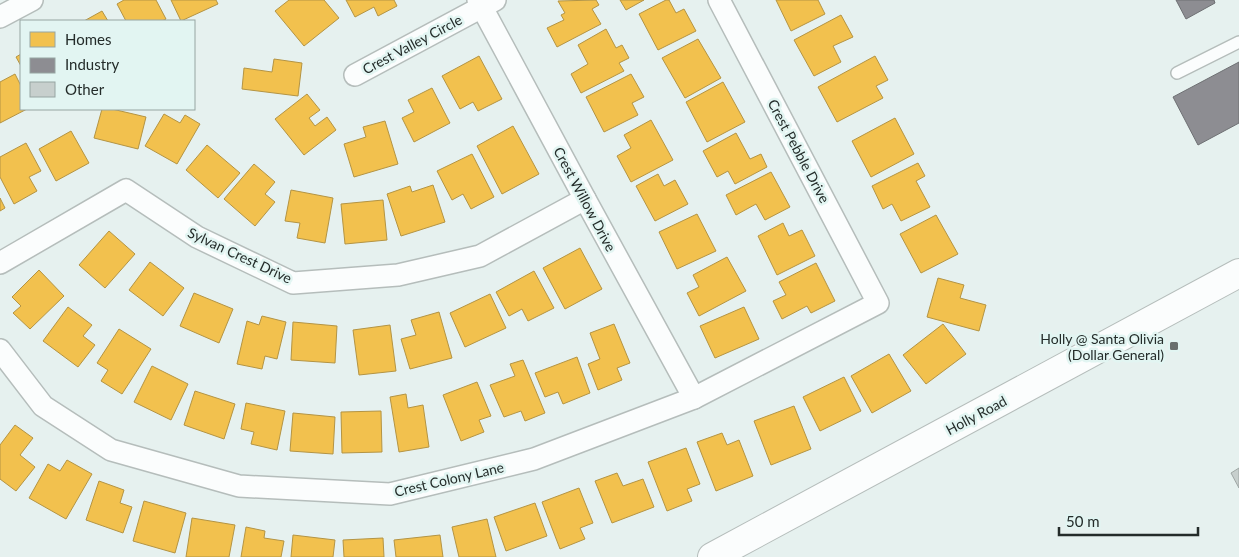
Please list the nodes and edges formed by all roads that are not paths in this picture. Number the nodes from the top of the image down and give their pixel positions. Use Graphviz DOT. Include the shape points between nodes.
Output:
graph roads {
  1 [pos="32,0"];
  2 [pos="719,0"];
  3 [pos="485,2"];
  4 [pos="0,17"];
  5 [pos="1239,42"];
  6 [pos="1177,73"];
  7 [pos="356,75"];
  8 [pos="585,199"];
  9 [pos="0,263"];
  10 [pos="1239,274"];
  11 [pos="878,303"];
  12 [pos="0,350"];
  13 [pos="694,398"];
  14 [pos="712,557"];
  1 -- 4 [label="street"];
  2 -- 11 [label="street, Crest Pebble Drive"];
  3 -- 7 [label="street, Crest Valley Circle"];
  3 -- 8 [label="street, Crest Willow Drive"];
  5 -- 6 [label="lane"];
  8 -- 9 [label="street, Sylvan Crest Drive" via="480,256 398,276 293,283 197,237 126,190"];
  8 -- 13 [label="street, Crest Willow Drive"];
  10 -- 14 [label="main road, Holly Road"];
  11 -- 13 [label="street, Crest Colony Lane"];
  12 -- 13 [label="street, Crest Colony Lane" via="43,406 112,450 239,486 390,494 534,459"];
}
